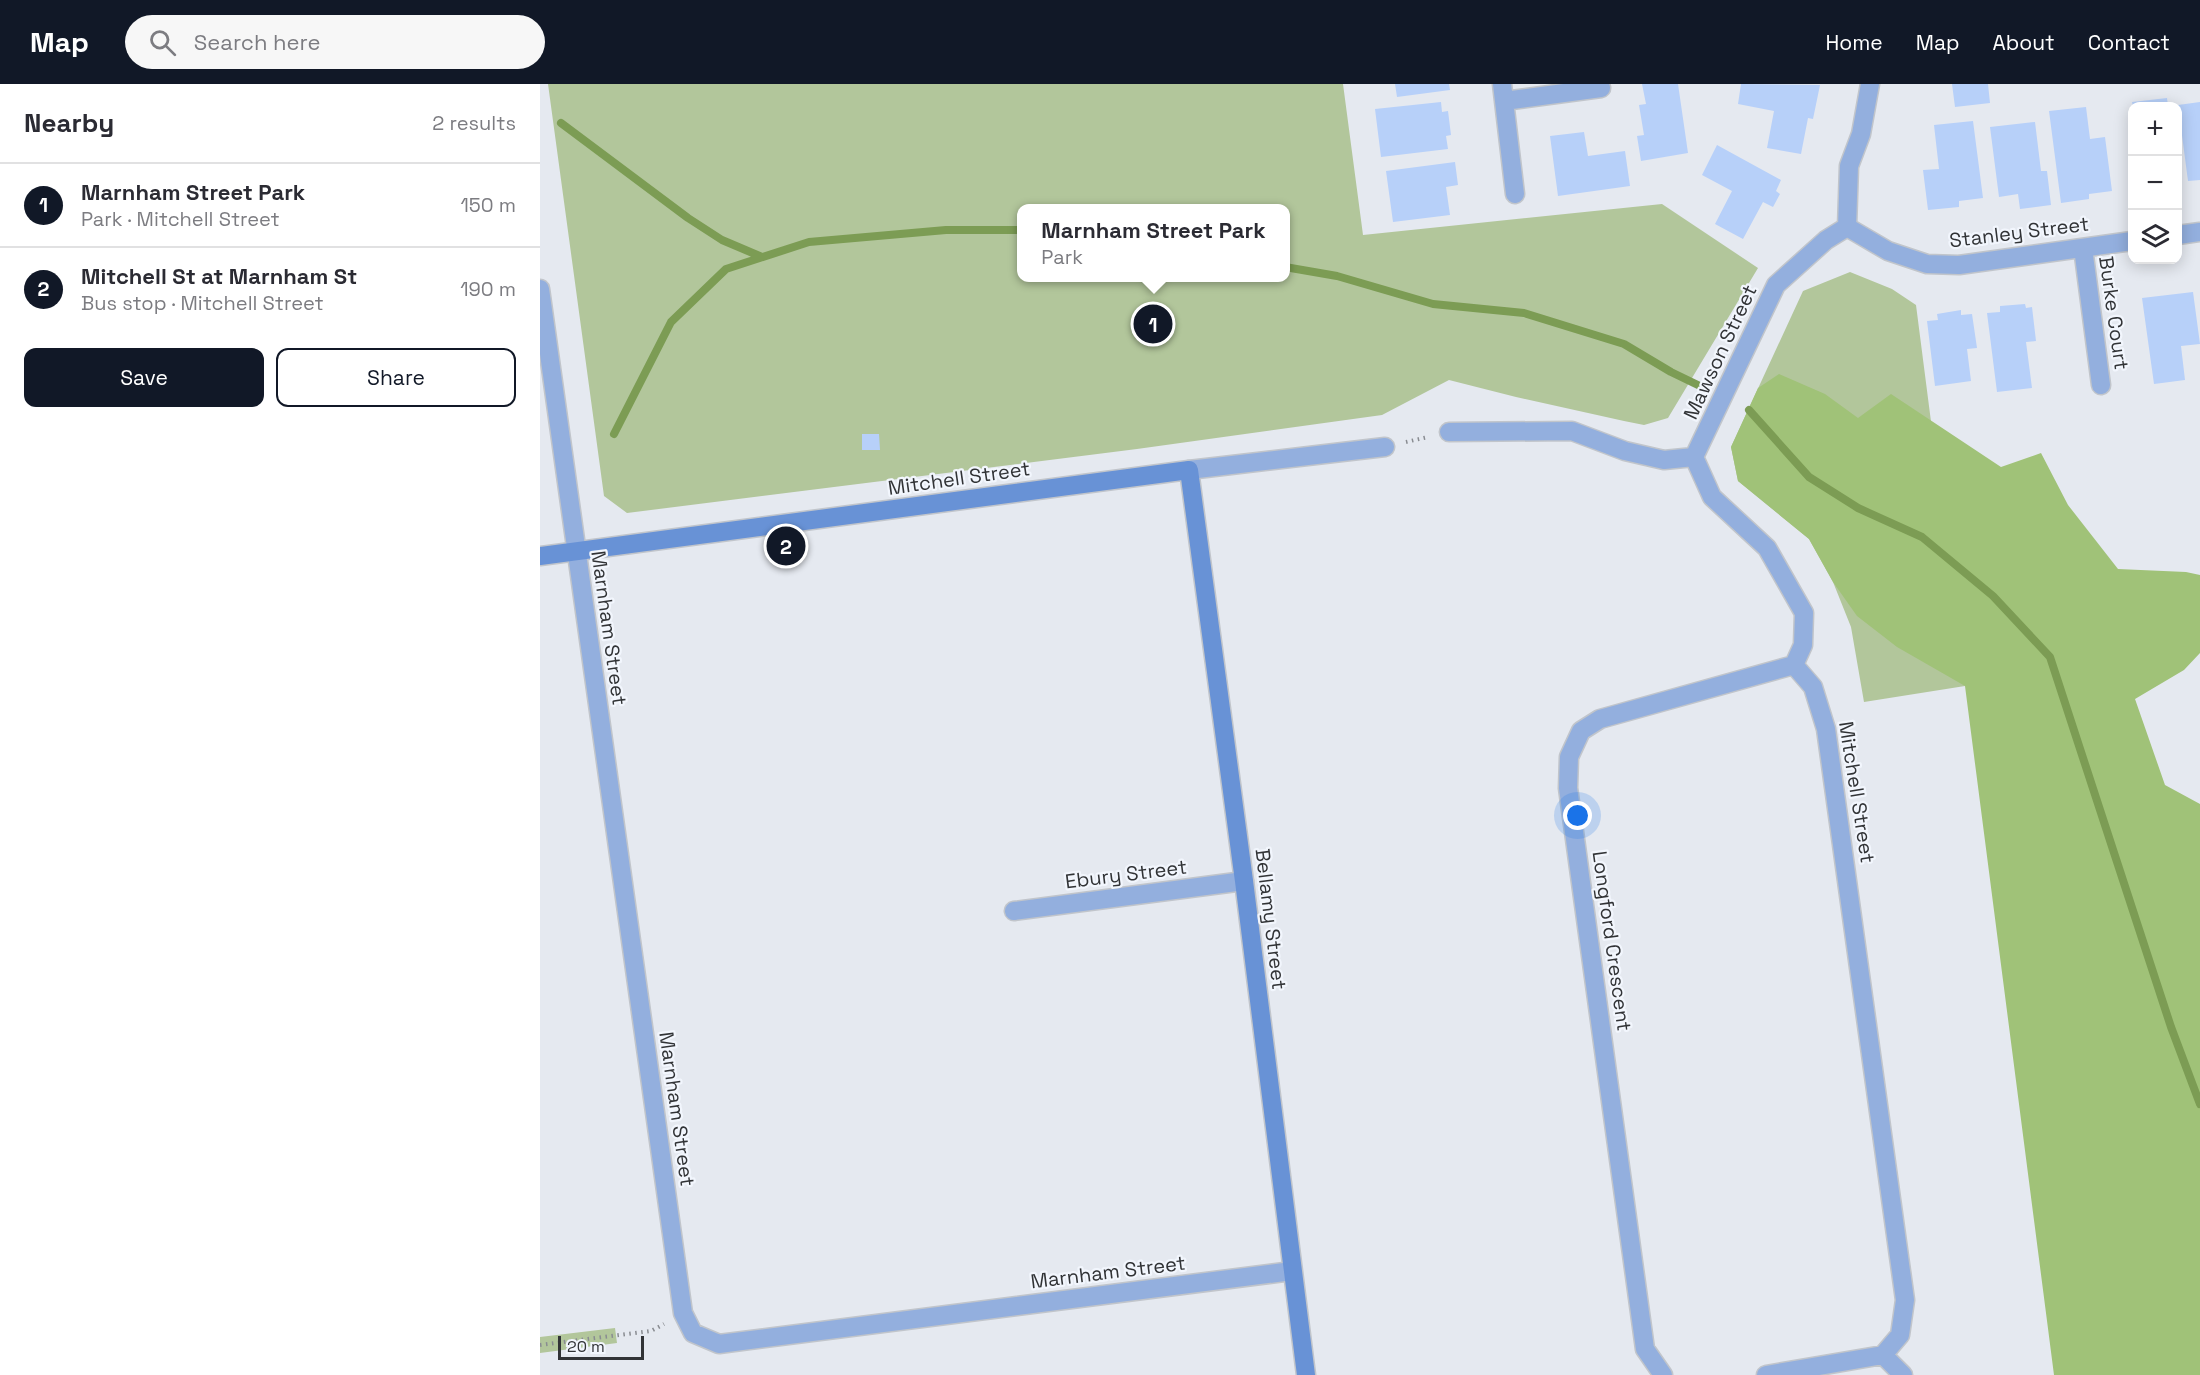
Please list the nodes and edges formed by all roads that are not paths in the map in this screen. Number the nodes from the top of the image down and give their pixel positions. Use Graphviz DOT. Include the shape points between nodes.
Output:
graph roads {
  1 [pos="1870,84"];
  2 [pos="1601,88"];
  3 [pos="1503,92"];
  4 [pos="1515,194"];
  5 [pos="1847,227"];
  6 [pos="2200,232"];
  7 [pos="2182,234"];
  8 [pos="2128,242"];
  9 [pos="2083,248"];
  10 [pos="540,289"];
  11 [pos="2101,385"];
  12 [pos="1449,432"];
  13 [pos="1385,447"];
  14 [pos="1694,458"];
  15 [pos="1189,470"];
  16 [pos="575,552"];
  17 [pos="540,556"];
  18 [pos="1794,665"];
  19 [pos="1244,881"];
  20 [pos="1014,911"];
  21 [pos="1292,1271"];
  22 [pos="1883,1356"];
  23 [pos="1306,1375"];
  24 [pos="1664,1375"];
  25 [pos="1766,1375"];
  26 [pos="1904,1375"];
  1 -- 5 [label="street" via="1862,134 1849,166"];
  2 -- 3 [label="street"];
  3 -- 4 [label="street"];
  5 -- 9 [label="street, Stanley Street" via="1888,251 1927,264 1959,265"];
  5 -- 14 [label="street, Mawson Street" via="1826,240 1776,285"];
  6 -- 7 [label="street"];
  8 -- 9 [label="street, Stanley Street"];
  9 -- 11 [label="street, Burke Court"];
  10 -- 16 [label="street, Marnham Street"];
  12 -- 14 [label="street" via="1572,431 1625,451 1664,460"];
  13 -- 15 [label="street, Mitchell Street"];
  14 -- 18 [label="street" via="1712,497 1767,548 1804,614 1803,645"];
  15 -- 16 [label="street, Mitchell Street"];
  15 -- 19 [label="street, Bellamy Street"];
  16 -- 17 [label="street, Mitchell Street"];
  16 -- 21 [label="street, Marnham Street" via="683,1313 693,1333 719,1344"];
  18 -- 22 [label="street, Mitchell Street" via="1813,687 1826,729 1905,1300 1900,1335"];
  18 -- 24 [label="street, Longford Crescent" via="1600,719 1581,731 1569,757 1568,788 1645,1349"];
  19 -- 20 [label="street, Ebury Street"];
  19 -- 21 [label="street, Bellamy Street"];
  21 -- 23 [label="street, Bellamy Street"];
  22 -- 25 [label="street"];
  22 -- 26 [label="street"];
}
